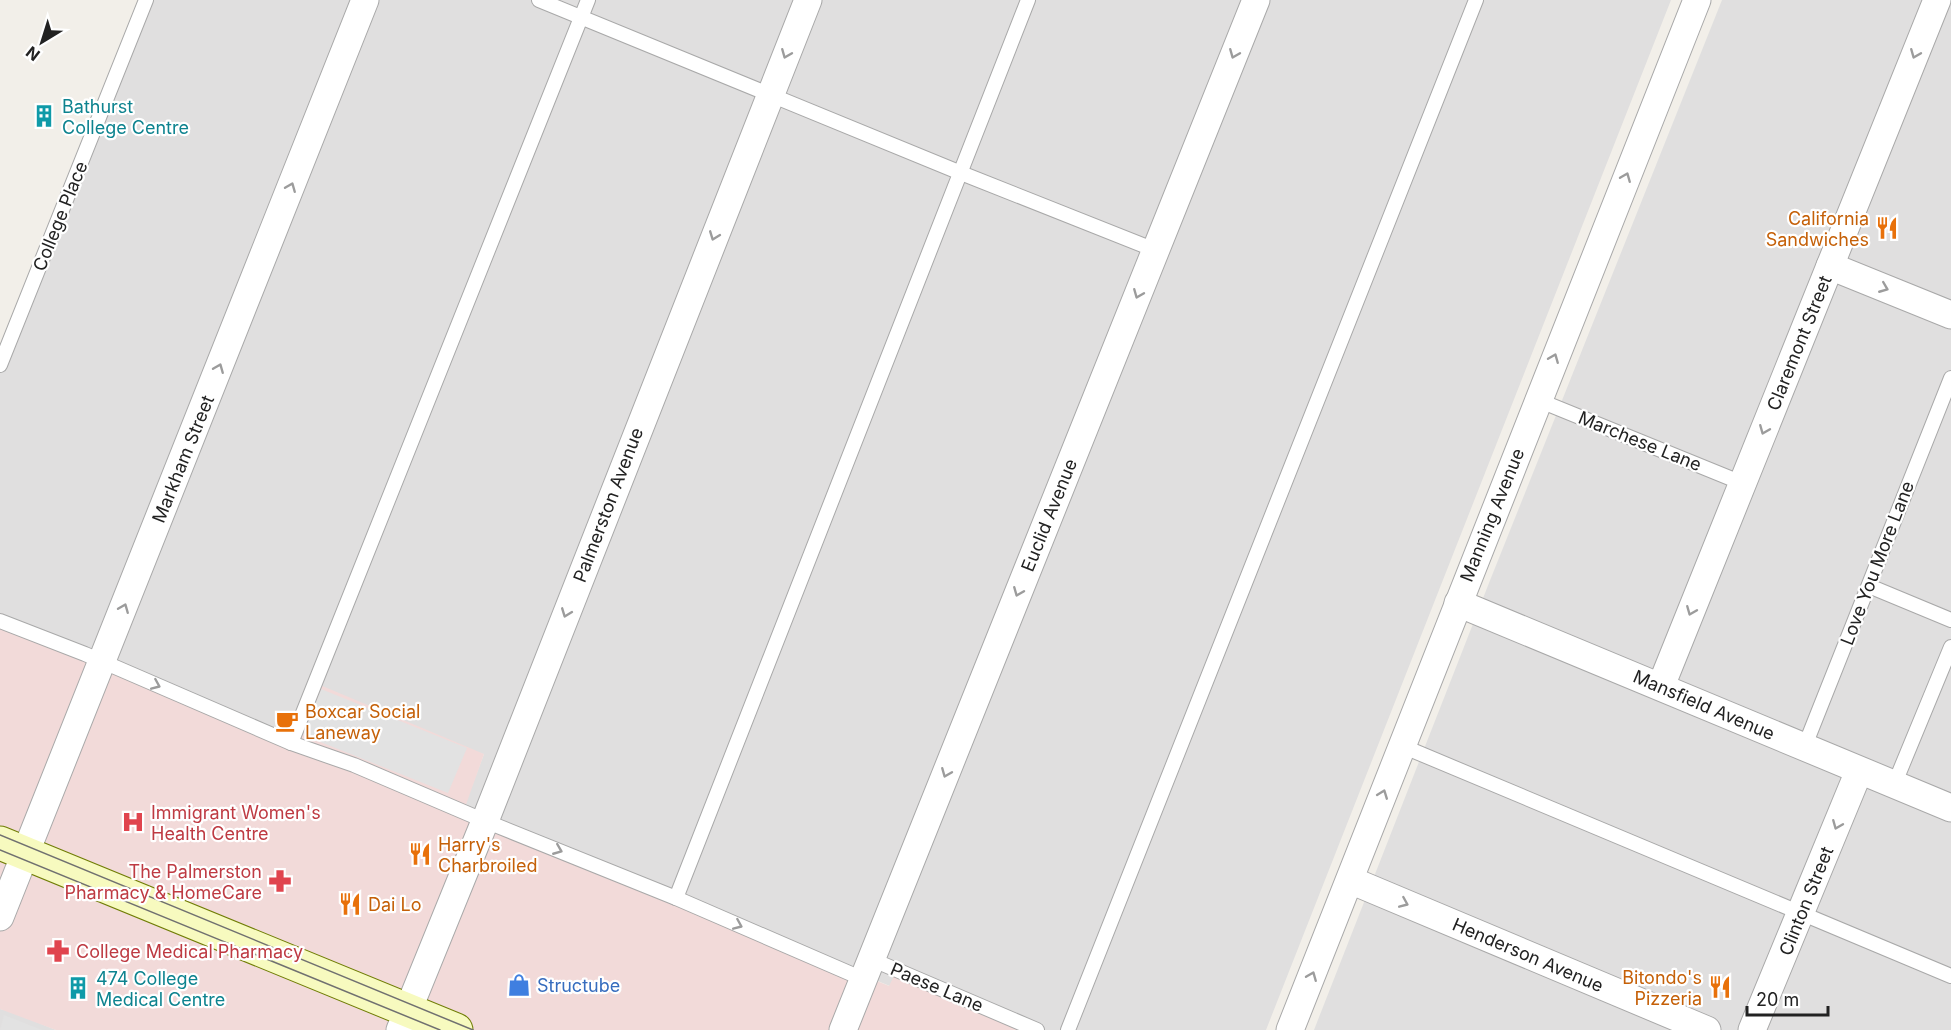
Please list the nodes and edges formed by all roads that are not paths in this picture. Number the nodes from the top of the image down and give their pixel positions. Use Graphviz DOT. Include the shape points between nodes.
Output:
graph roads {
  1 [pos="146,0"];
  2 [pos="365,0"];
  3 [pos="539,0"];
  4 [pos="588,0"];
  5 [pos="808,0"];
  6 [pos="1028,0"];
  7 [pos="1256,0"];
  8 [pos="1476,0"];
  9 [pos="1697,0"];
  10 [pos="1937,0"];
  11 [pos="581,17"];
  12 [pos="770,93"];
  13 [pos="961,173"];
  14 [pos="1155,250"];
  15 [pos="1830,266"];
  16 [pos="1951,315"];
  17 [pos="0,365"];
  18 [pos="1951,378"];
  19 [pos="1538,400"];
  20 [pos="1742,483"];
  21 [pos="1869,585"];
  22 [pos="1458,603"];
  23 [pos="1951,620"];
  24 [pos="0,621"];
  25 [pos="1951,647"];
  26 [pos="103,662"];
  27 [pos="1661,686"];
  28 [pos="291,743"];
  29 [pos="1402,746"];
  30 [pos="1804,748"];
  31 [pos="1859,771"];
  32 [pos="1894,785"];
  33 [pos="1951,808"];
  34 [pos="484,821"];
  35 [pos="13,848"];
  36 [pos="1350,880"];
  37 [pos="676,898"];
  38 [pos="1801,915"];
  39 [pos="0,917"];
  40 [pos="867,969"];
  41 [pos="1951,976"];
  42 [pos="404,1020"];
  43 [pos="456,1030"];
  44 [pos="843,1030"];
  45 [pos="1037,1030"];
  46 [pos="1068,1030"];
  47 [pos="1290,1030"];
  48 [pos="1707,1030"];
  49 [pos="1752,1030"];
  1 -- 17 [label="lane, College Place"];
  26 -- 2 [label="street, Markham Street, one-way"];
  3 -- 11 [label="lane"];
  4 -- 11 [label="lane"];
  5 -- 12 [label="street, Palmerston Avenue, one-way"];
  6 -- 13 [label="lane"];
  7 -- 14 [label="street, Euclid Avenue, one-way"];
  8 -- 46 [label="lane"];
  19 -- 9 [label="street, Manning Avenue, one-way"];
  10 -- 15 [label="street, Claremont Street, one-way"];
  11 -- 12 [label="lane"];
  11 -- 28 [label="lane"];
  12 -- 13 [label="lane"];
  12 -- 34 [label="street, Palmerston Avenue, one-way"];
  13 -- 14 [label="lane"];
  13 -- 37 [label="lane"];
  14 -- 40 [label="street, Euclid Avenue, one-way"];
  15 -- 16 [label="street, one-way"];
  15 -- 20 [label="street, Claremont Street, one-way"];
  18 -- 21 [label="lane, Love You More Lane"];
  19 -- 20 [label="lane, Marchese Lane"];
  19 -- 22 [label="street, Manning Avenue"];
  20 -- 27 [label="street, Claremont Street, one-way"];
  21 -- 23 [label="lane"];
  21 -- 30 [label="lane, Love You More Lane"];
  22 -- 27 [label="street, Mansfield Avenue"];
  22 -- 29 [label="street, Manning Avenue"];
  24 -- 26 [label="lane, Paese Lane"];
  25 -- 32 [label="lane"];
  26 -- 28 [label="lane, Paese Lane, one-way"];
  26 -- 35 [label="street, Markham Street"];
  27 -- 30 [label="street, Mansfield Avenue"];
  28 -- 34 [label="lane, Paese Lane" via="354,765"];
  36 -- 29 [label="street, Manning Avenue, one-way"];
  29 -- 38 [label="lane"];
  30 -- 31 [label="street, Mansfield Avenue"];
  31 -- 32 [label="street, Mansfield Avenue"];
  31 -- 38 [label="street, Clinton Street, one-way"];
  32 -- 33 [label="street, Mansfield Avenue"];
  34 -- 37 [label="lane, Paese Lane, one-way"];
  34 -- 42 [label="street, Palmerston Avenue"];
  35 -- 39 [label="street, Markham Street"];
  35 -- 42 [label="main road"];
  47 -- 36 [label="street, Manning Avenue, one-way"];
  36 -- 48 [label="street, Henderson Avenue, one-way"];
  37 -- 40 [label="lane, Paese Lane, one-way"];
  38 -- 41 [label="lane"];
  38 -- 49 [label="street, Clinton Street"];
  40 -- 44 [label="street, Euclid Avenue"];
  40 -- 45 [label="lane, Paese Lane"];
  42 -- 43 [label="main road"];
}
